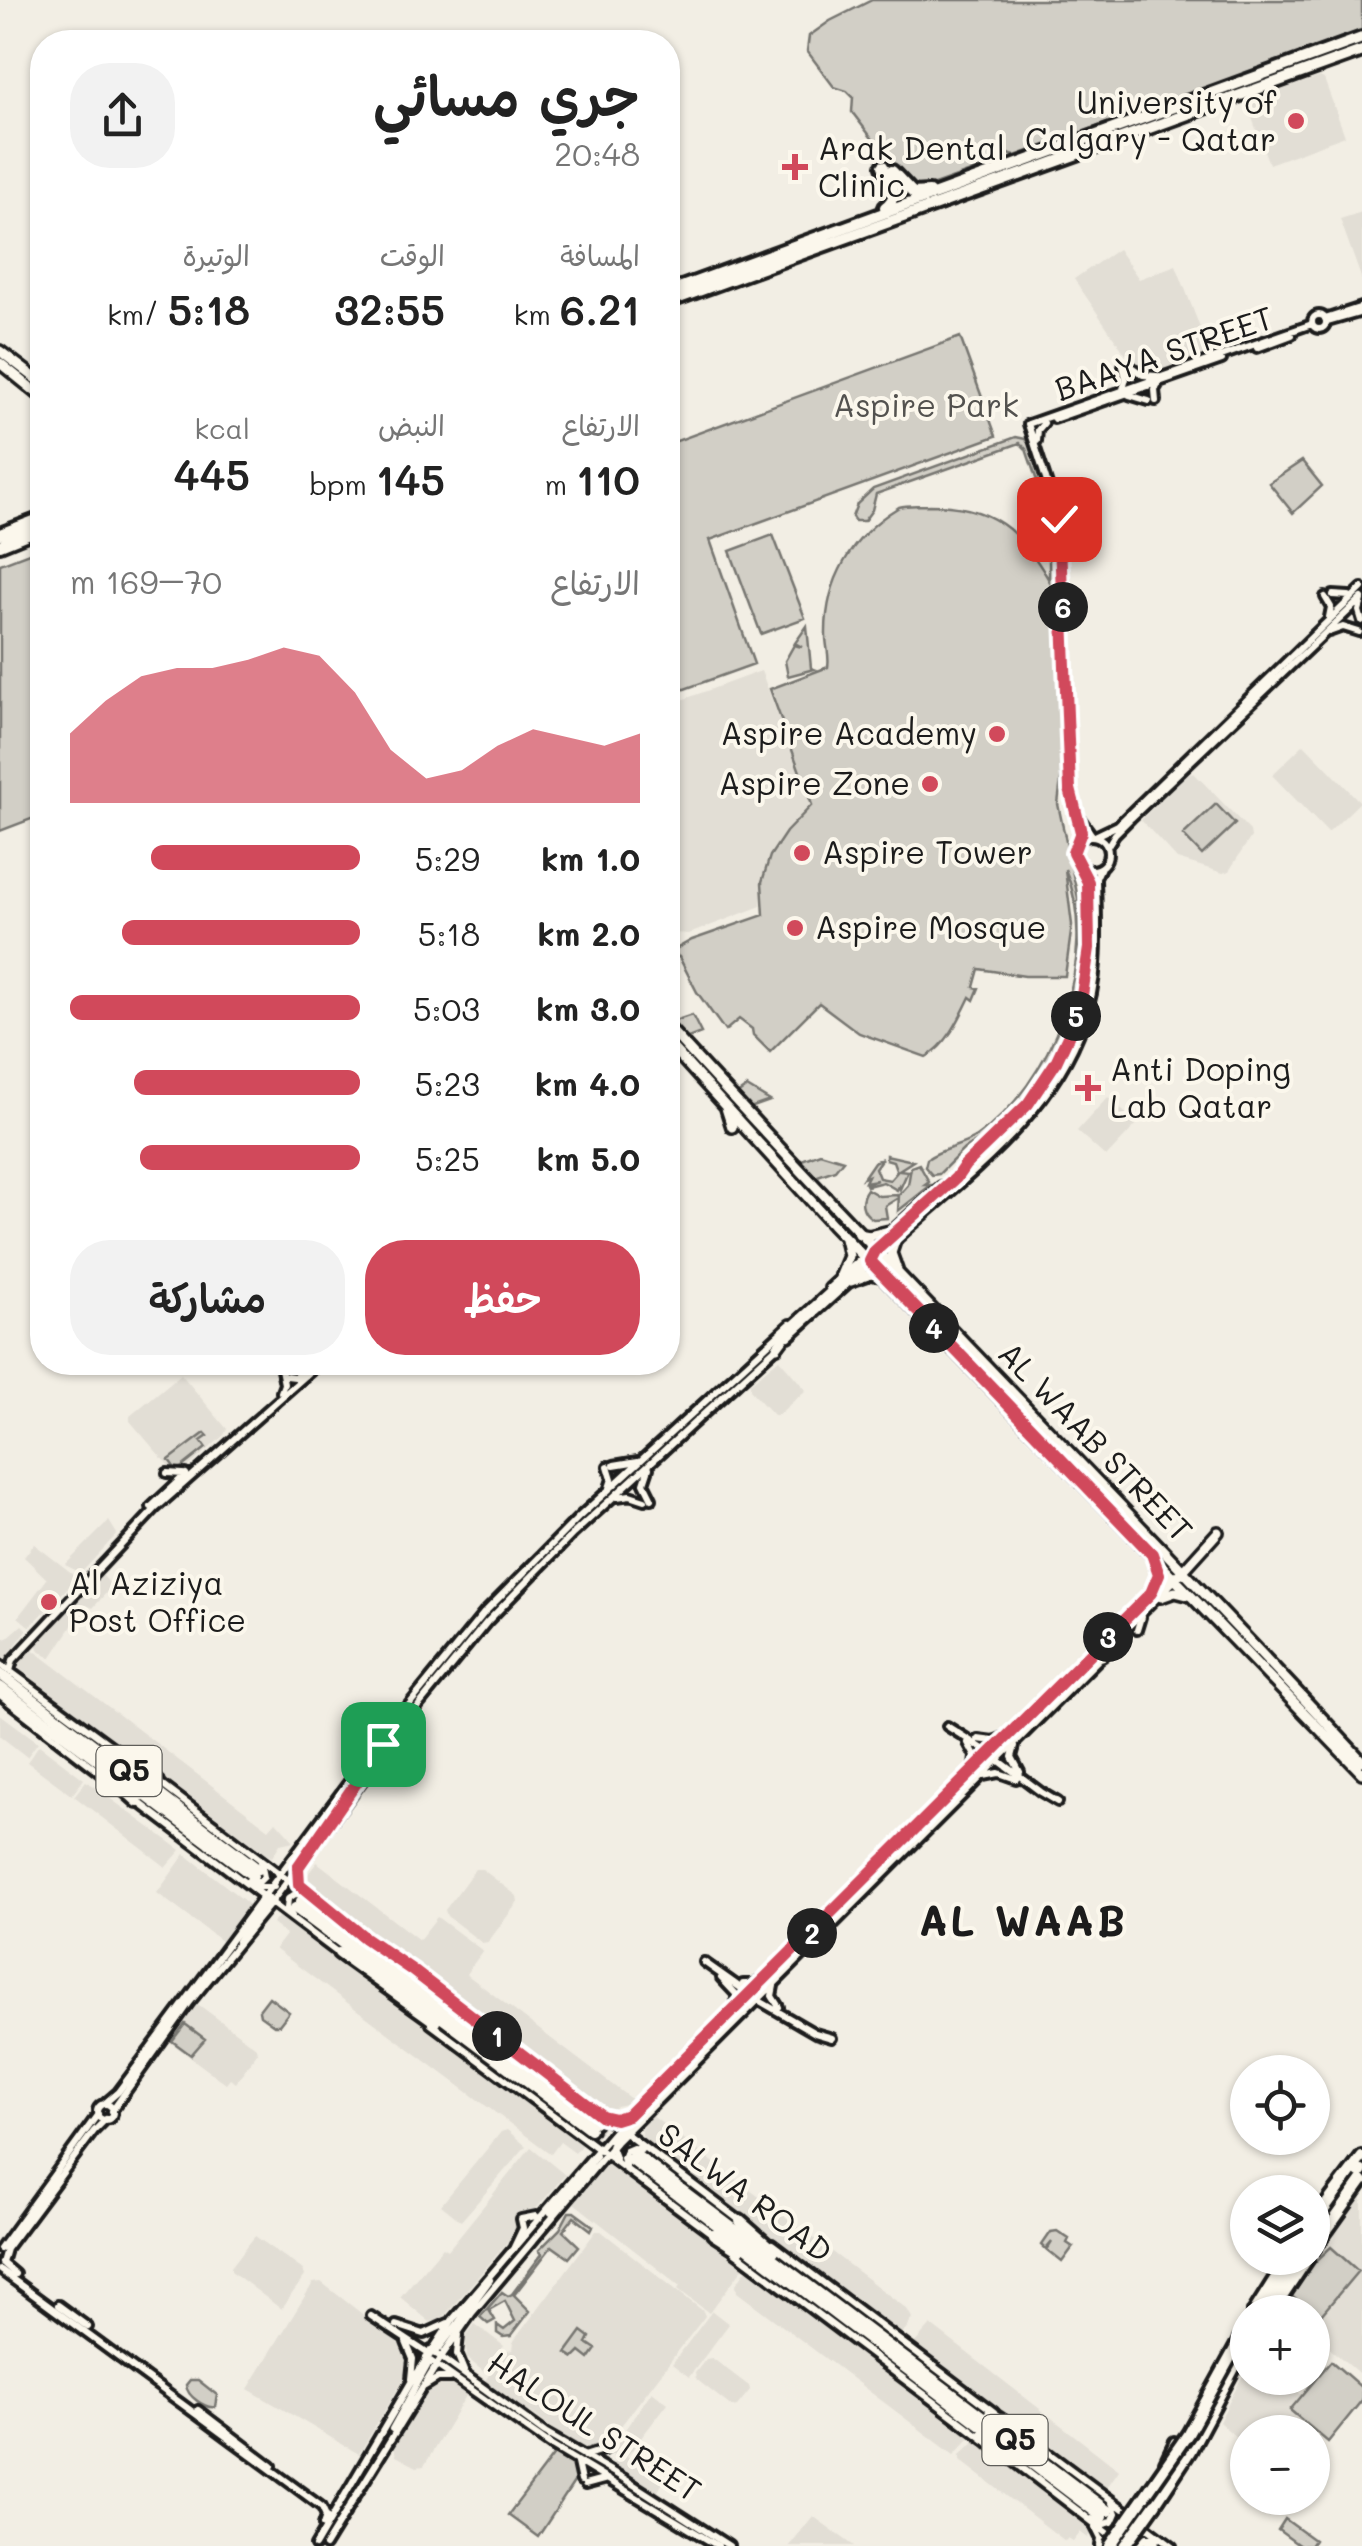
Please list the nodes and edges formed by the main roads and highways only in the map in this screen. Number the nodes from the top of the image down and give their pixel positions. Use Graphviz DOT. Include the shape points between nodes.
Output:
graph roads {
  1 [pos="1362,38"];
  2 [pos="1361,51"];
  3 [pos="1318,66"];
  4 [pos="1254,96"];
  5 [pos="1024,162"];
  6 [pos="954,186"];
  7 [pos="912,202"];
  8 [pos="933,208"];
  9 [pos="897,220"];
  10 [pos="852,223"];
  11 [pos="868,238"];
  12 [pos="798,255"];
  13 [pos="727,262"];
  14 [pos="744,264"];
  15 [pos="680,288"];
  16 [pos="680,298"];
  17 [pos="1362,310"];
  18 [pos="0,351"];
  19 [pos="0,363"];
  20 [pos="30,373"];
  21 [pos="1161,379"];
  22 [pos="30,387"];
  23 [pos="1120,393"];
  24 [pos="1044,423"];
  25 [pos="1029,427"];
  26 [pos="1036,441"];
  27 [pos="30,526"];
  28 [pos="0,530"];
  29 [pos="30,531"];
  30 [pos="30,532"];
  31 [pos="0,546"];
  32 [pos="1361,594"];
  33 [pos="1344,605"];
  34 [pos="1362,620"];
  35 [pos="1326,622"];
  36 [pos="1359,632"];
  37 [pos="1320,637"];
  38 [pos="1312,645"];
  39 [pos="1070,759"];
  40 [pos="1094,836"];
  41 [pos="1079,840"];
  42 [pos="1107,848"];
  43 [pos="1100,867"];
  44 [pos="1082,868"];
  45 [pos="680,1040"];
  46 [pos="680,1048"];
  47 [pos="680,1056"];
  48 [pos="701,1064"];
  49 [pos="680,1070"];
  50 [pos="696,1074"];
  51 [pos="725,1106"];
  52 [pos="1041,1111"];
  53 [pos="1028,1117"];
  54 [pos="1018,1121"];
  55 [pos="756,1123"];
  56 [pos="732,1127"];
  57 [pos="767,1128"];
  58 [pos="777,1163"];
  59 [pos="965,1165"];
  60 [pos="933,1213"];
  61 [pos="922,1216"];
  62 [pos="855,1231"];
  63 [pos="844,1236"];
  64 [pos="892,1236"];
  65 [pos="871,1255"];
  66 [pos="901,1277"];
  67 [pos="846,1278"];
  68 [pos="888,1280"];
  69 [pos="930,1307"];
  70 [pos="955,1324"];
  71 [pos="968,1345"];
  72 [pos="777,1347"];
  73 [pos="284,1375"];
  74 [pos="302,1375"];
  75 [pos="304,1375"];
  76 [pos="281,1392"];
  77 [pos="1027,1399"];
  78 [pos="1032,1413"];
  79 [pos="682,1418"];
  80 [pos="669,1426"];
  81 [pos="1050,1430"];
  82 [pos="1063,1434"];
  83 [pos="660,1442"];
  84 [pos="640,1461"];
  85 [pos="652,1463"];
  86 [pos="167,1472"];
  87 [pos="189,1472"];
  88 [pos="624,1475"];
  89 [pos="627,1486"];
  90 [pos="1086,1486"];
  91 [pos="609,1496"];
  92 [pos="1218,1532"];
  93 [pos="573,1534"];
  94 [pos="1166,1552"];
  95 [pos="1152,1554"];
  96 [pos="1180,1574"];
  97 [pos="1156,1595"];
  98 [pos="1208,1595"];
  99 [pos="1194,1597"];
  100 [pos="500,1616"];
  101 [pos="1141,1617"];
  102 [pos="487,1622"];
  103 [pos="1218,1624"];
  104 [pos="1137,1630"];
  105 [pos="1226,1641"];
  106 [pos="1102,1642"];
  107 [pos="1091,1647"];
  108 [pos="462,1651"];
  109 [pos="1102,1656"];
  110 [pos="1,1664"];
  111 [pos="459,1664"];
  112 [pos="5,1673"];
  113 [pos="1266,1674"];
  114 [pos="1282,1674"];
  115 [pos="427,1680"];
  116 [pos="0,1687"];
  117 [pos="0,1695"];
  118 [pos="1282,1699"];
  119 [pos="1040,1704"];
  120 [pos="1062,1705"];
  121 [pos="50,1711"];
  122 [pos="411,1716"];
  123 [pos="1042,1716"];
  124 [pos="392,1720"];
  125 [pos="947,1726"];
  126 [pos="1310,1726"];
  127 [pos="54,1727"];
  128 [pos="1010,1734"];
  129 [pos="978,1739"];
  130 [pos="1018,1741"];
  131 [pos="376,1744"];
  132 [pos="968,1744"];
  133 [pos="994,1757"];
  134 [pos="1357,1762"];
  135 [pos="354,1763"];
  136 [pos="374,1764"];
  137 [pos="1362,1773"];
  138 [pos="968,1777"];
  139 [pos="978,1779"];
  140 [pos="367,1780"];
  141 [pos="158,1782"];
  142 [pos="138,1802"];
  143 [pos="1058,1802"];
  144 [pos="343,1806"];
  145 [pos="950,1806"];
  146 [pos="314,1830"];
  147 [pos="186,1838"];
  148 [pos="892,1853"];
  149 [pos="882,1856"];
  150 [pos="294,1858"];
  151 [pos="298,1867"];
  152 [pos="256,1869"];
  153 [pos="230,1872"];
  154 [pos="284,1877"];
  155 [pos="276,1888"];
  156 [pos="837,1899"];
  157 [pos="267,1900"];
  158 [pos="300,1903"];
  159 [pos="832,1913"];
  160 [pos="250,1915"];
  161 [pos="260,1916"];
  162 [pos="299,1924"];
  163 [pos="307,1930"];
  164 [pos="365,1938"];
  165 [pos="236,1946"];
  166 [pos="339,1953"];
  167 [pos="789,1955"];
  168 [pos="704,1962"];
  169 [pos="716,1974"];
  170 [pos="776,1982"];
  171 [pos="744,1984"];
  172 [pos="754,1997"];
  173 [pos="779,2007"];
  174 [pos="736,2008"];
  175 [pos="767,2010"];
  176 [pos="739,2019"];
  177 [pos="717,2028"];
  178 [pos="706,2030"];
  179 [pos="832,2038"];
  180 [pos="717,2040"];
  181 [pos="696,2062"];
  182 [pos="520,2072"];
  183 [pos="671,2072"];
  184 [pos="667,2090"];
  185 [pos="104,2104"];
  186 [pos="588,2105"];
  187 [pos="112,2111"];
  188 [pos="98,2114"];
  189 [pos="628,2115"];
  190 [pos="640,2116"];
  191 [pos="106,2120"];
  192 [pos="589,2127"];
  193 [pos="620,2130"];
  194 [pos="610,2141"];
  195 [pos="601,2151"];
  196 [pos="634,2155"];
  197 [pos="1362,2157"];
  198 [pos="584,2164"];
  199 [pos="594,2167"];
  200 [pos="1362,2172"];
  201 [pos="634,2176"];
  202 [pos="1362,2181"];
  203 [pos="1330,2199"];
  204 [pos="551,2201"];
  205 [pos="1330,2214"];
  206 [pos="740,2220"];
  207 [pos="545,2224"];
  208 [pos="1330,2225"];
  209 [pos="712,2234"];
  210 [pos="514,2248"];
  211 [pos="0,2249"];
  212 [pos="506,2258"];
  213 [pos="1,2263"];
  214 [pos="811,2286"];
  215 [pos="827,2310"];
  216 [pos="371,2316"];
  217 [pos="453,2320"];
  218 [pos="396,2325"];
  219 [pos="460,2331"];
  220 [pos="406,2342"];
  221 [pos="433,2357"];
  222 [pos="1230,2358"];
  223 [pos="922,2369"];
  224 [pos="468,2376"];
  225 [pos="1230,2376"];
  226 [pos="456,2379"];
  227 [pos="410,2384"];
  228 [pos="1230,2386"];
  229 [pos="934,2391"];
  230 [pos="418,2392"];
  231 [pos="502,2400"];
  232 [pos="1025,2436"];
  233 [pos="541,2438"];
  234 [pos="389,2440"];
  235 [pos="1174,2440"];
  236 [pos="1199,2447"];
  237 [pos="1001,2452"];
  238 [pos="584,2456"];
  239 [pos="577,2462"];
  240 [pos="599,2465"];
  241 [pos="590,2470"];
  242 [pos="610,2476"];
  243 [pos="346,2492"];
  244 [pos="650,2495"];
  245 [pos="1108,2498"];
  246 [pos="1134,2504"];
  247 [pos="1128,2512"];
  248 [pos="1105,2514"];
  249 [pos="1086,2518"];
  250 [pos="1136,2518"];
  251 [pos="1146,2522"];
  252 [pos="1128,2530"];
  253 [pos="1119,2544"];
  254 [pos="1170,2544"];
  255 [pos="318,2545"];
  256 [pos="1148,2545"];
  257 [pos="718,2546"];
  258 [pos="729,2546"];
  259 [pos="1100,2546"];
  1 -- 5 [label="highway"];
  2 -- 3 [label="highway"];
  3 -- 4 [label="highway"];
  3 -- 8 [label="highway"];
  5 -- 6 [label="highway"];
  5 -- 8 [label="highway" via="934,200"];
  6 -- 7 [label="highway"];
  6 -- 10 [label="highway" via="913,193 887,169 894,198"];
  7 -- 10 [label="highway"];
  7 -- 12 [label="highway" via="903,212"];
  8 -- 9 [label="highway"];
  9 -- 11 [label="highway"];
  9 -- 12 [label="highway"];
  10 -- 14 [label="highway"];
  12 -- 16 [label="highway"];
  13 -- 14 [label="highway"];
  14 -- 15 [label="highway"];
  17 -- 21 [label="main road, BAAYA STREET" via="1325,321 1317,315 1313,325"];
  18 -- 20 [label="main road"];
  19 -- 22 [label="main road"];
  21 -- 23 [label="main road, BAAYA STREET"];
  21 -- 23 [label="main road" via="1153,401"];
  21 -- 23 [label="main road" via="1126,366"];
  23 -- 24 [label="main road, BAAYA STREET"];
  23 -- 25 [label="main road, BAAYA STREET"];
  24 -- 25 [label="main road, BAAYA STREET"];
  24 -- 26 [label="main road"];
  25 -- 26 [label="main road"];
  26 -- 39 [label="main road" via="1060,533"];
  27 -- 28 [label="highway"];
  29 -- 31 [label="highway"];
  30 -- 31 [label="highway"];
  32 -- 33 [label="main road"];
  32 -- 34 [label="main road"];
  32 -- 35 [label="main road" via="1329,596"];
  32 -- 37 [label="main road"];
  33 -- 35 [label="main road"];
  33 -- 37 [label="main road"];
  35 -- 40 [label="main road" via="1118,825"];
  36 -- 38 [label="main road" via="1335,629"];
  37 -- 38 [label="main road"];
  38 -- 42 [label="main road" via="1114,834"];
  39 -- 40 [label="main road" via="1078,811"];
  39 -- 41 [label="main road"];
  40 -- 41 [label="main road"];
  40 -- 42 [label="main road"];
  41 -- 44 [label="main road" via="1073,853"];
  42 -- 43 [label="main road"];
  43 -- 44 [label="main road"];
  43 -- 53 [label="main road" via="1097,956 1084,1024 1054,1085"];
  44 -- 54 [label="main road" via="1089,948 1081,1002 1056,1062"];
  45 -- 48 [label="main road, AL WAAB STREET"];
  46 -- 48 [label="main road"];
  47 -- 50 [label="main road, AL WAAB STREET"];
  48 -- 55 [label="main road, AL WAAB STREET"];
  49 -- 50 [label="main road"];
  50 -- 51 [label="main road, AL WAAB STREET"];
  51 -- 56 [label="main road"];
  51 -- 58 [label="main road, AL WAAB STREET"];
  52 -- 53 [label="main road"];
  53 -- 54 [label="main road"];
  54 -- 59 [label="main road"];
  54 -- 61 [label="main road"];
  55 -- 57 [label="main road"];
  55 -- 62 [label="main road, AL WAAB STREET"];
  58 -- 63 [label="main road, AL WAAB STREET"];
  58 -- 65 [label="main road"];
  59 -- 64 [label="main road"];
  59 -- 65 [label="main road"];
  60 -- 61 [label="main road"];
  61 -- 64 [label="main road"];
  62 -- 64 [label="main road"];
  62 -- 65 [label="main road, AL WAAB STREET"];
  63 -- 65 [label="main road, AL WAAB STREET"];
  63 -- 67 [label="main road"];
  64 -- 65 [label="main road"];
  64 -- 66 [label="main road" via="891,1256"];
  65 -- 66 [label="main road, AL WAAB STREET"];
  65 -- 67 [label="main road"];
  65 -- 68 [label="main road, AL WAAB STREET"];
  65 -- 71 [label="main road" via="953,1338"];
  65 -- 72 [label="main road"];
  66 -- 69 [label="main road, AL WAAB STREET"];
  67 -- 68 [label="main road" via="873,1274"];
  67 -- 72 [label="main road"];
  67 -- 79 [label="main road"];
  68 -- 90 [label="main road, AL WAAB STREET"];
  69 -- 70 [label="main road"];
  69 -- 71 [label="main road, AL WAAB STREET"];
  71 -- 78 [label="main road, AL WAAB STREET"];
  72 -- 85 [label="main road"];
  73 -- 76 [label="main road"];
  74 -- 76 [label="main road"];
  75 -- 112 [label="main road" via="150,1514"];
  76 -- 87 [label="main road"];
  77 -- 78 [label="main road"];
  78 -- 81 [label="main road, AL WAAB STREET"];
  79 -- 83 [label="main road"];
  79 -- 89 [label="main road" via="678,1430 625,1480"];
  80 -- 83 [label="main road"];
  81 -- 82 [label="main road"];
  81 -- 94 [label="main road, AL WAAB STREET"];
  83 -- 84 [label="main road"];
  84 -- 88 [label="main road"];
  84 -- 91 [label="main road" via="611,1465"];
  85 -- 89 [label="main road"];
  85 -- 91 [label="main road" via="644,1481 648,1500"];
  86 -- 87 [label="main road"];
  87 -- 110 [label="main road"];
  88 -- 91 [label="main road"];
  88 -- 93 [label="main road"];
  89 -- 91 [label="main road"];
  90 -- 95 [label="main road, AL WAAB STREET"];
  90 -- 96 [label="main road"];
  91 -- 93 [label="main road"];
  91 -- 115 [label="main road" via="524,1570"];
  92 -- 96 [label="main road"];
  93 -- 102 [label="main road"];
  94 -- 96 [label="main road, AL WAAB STREET"];
  94 -- 98 [label="main road" via="1197,1556"];
  95 -- 96 [label="main road, AL WAAB STREET"];
  95 -- 97 [label="main road" via="1159,1574"];
  96 -- 97 [label="main road"];
  96 -- 98 [label="main road, AL WAAB STREET"];
  96 -- 99 [label="main road, AL WAAB STREET"];
  96 -- 109 [label="main road"];
  96 -- 114 [label="main road"];
  97 -- 99 [label="main road"];
  97 -- 101 [label="main road"];
  97 -- 106 [label="main road"];
  98 -- 114 [label="main road, AL WAAB STREET"];
  99 -- 103 [label="main road, AL WAAB STREET"];
  100 -- 102 [label="main road"];
  101 -- 104 [label="main road"];
  101 -- 109 [label="main road"];
  102 -- 108 [label="main road"];
  103 -- 105 [label="main road"];
  103 -- 113 [label="main road, AL WAAB STREET"];
  106 -- 107 [label="main road"];
  106 -- 119 [label="main road"];
  108 -- 111 [label="main road"];
  108 -- 122 [label="main road"];
  109 -- 123 [label="main road"];
  110 -- 112 [label="main road, SALWA ROAD"];
  112 -- 121 [label="highway, SALWA ROAD / Q5"];
  112 -- 141 [label="main road, SALWA ROAD"];
  113 -- 118 [label="main road"];
  113 -- 134 [label="main road, AL WAAB STREET" via="1296,1710"];
  114 -- 134 [label="main road, AL WAAB STREET"];
  115 -- 122 [label="main road" via="404,1714"];
  115 -- 124 [label="main road"];
  116 -- 127 [label="highway, SALWA ROAD / Q5"];
  117 -- 142 [label="main road, SALWA ROAD"];
  119 -- 128 [label="main road"];
  119 -- 133 [label="main road"];
  120 -- 123 [label="main road"];
  121 -- 141 [label="highway"];
  121 -- 152 [label="highway, SALWA ROAD / Q5"];
  122 -- 136 [label="main road"];
  123 -- 130 [label="main road"];
  124 -- 131 [label="main road"];
  124 -- 144 [label="main road" via="395,1727"];
  125 -- 133 [label="main road"];
  126 -- 134 [label="main road"];
  127 -- 142 [label="highway"];
  127 -- 152 [label="highway, SALWA ROAD / Q5"];
  128 -- 129 [label="main road"];
  128 -- 133 [label="main road"];
  130 -- 133 [label="main road"];
  130 -- 139 [label="main road" via="1012,1756 1018,1776"];
  131 -- 135 [label="main road"];
  131 -- 146 [label="main road"];
  132 -- 138 [label="main road" via="976,1758"];
  133 -- 138 [label="main road"];
  133 -- 139 [label="main road"];
  133 -- 143 [label="main road"];
  133 -- 145 [label="main road"];
  134 -- 137 [label="main road, AL WAAB STREET"];
  136 -- 140 [label="main road"];
  136 -- 144 [label="main road"];
  138 -- 148 [label="main road"];
  139 -- 145 [label="main road"];
  141 -- 152 [label="main road, SALWA ROAD"];
  142 -- 147 [label="main road, SALWA ROAD"];
  144 -- 151 [label="main road"];
  145 -- 170 [label="main road"];
  146 -- 150 [label="main road"];
  146 -- 154 [label="main road"];
  147 -- 152 [label="main road"];
  147 -- 153 [label="main road, SALWA ROAD"];
  148 -- 149 [label="main road"];
  148 -- 159 [label="main road"];
  150 -- 152 [label="main road"];
  150 -- 154 [label="main road"];
  151 -- 154 [label="main road"];
  151 -- 158 [label="main road"];
  152 -- 154 [label="main road, SALWA ROAD"];
  152 -- 155 [label="main road"];
  152 -- 155 [label="main road"];
  153 -- 157 [label="main road, SALWA ROAD"];
  153 -- 160 [label="main road" via="252,1894"];
  154 -- 155 [label="main road"];
  154 -- 158 [label="main road, SALWA ROAD"];
  155 -- 157 [label="main road"];
  155 -- 158 [label="main road"];
  155 -- 158 [label="main road"];
  156 -- 159 [label="main road"];
  157 -- 158 [label="main road, SALWA ROAD"];
  157 -- 160 [label="main road"];
  157 -- 161 [label="main road"];
  157 -- 165 [label="main road"];
  158 -- 162 [label="main road, SALWA ROAD"];
  158 -- 162 [label="main road" via="294,1894 287,1901"];
  158 -- 164 [label="main road, SALWA ROAD"];
  158 -- 182 [label="highway, SALWA ROAD"];
  159 -- 167 [label="main road"];
  160 -- 185 [label="main road"];
  161 -- 163 [label="main road" via="277,1911"];
  161 -- 165 [label="main road"];
  162 -- 163 [label="main road, SALWA ROAD"];
  163 -- 166 [label="main road, SALWA ROAD"];
  164 -- 182 [label="highway" via="460,2012"];
  164 -- 186 [label="main road, SALWA ROAD"];
  165 -- 187 [label="main road"];
  166 -- 182 [label="highway" via="494,2064"];
  166 -- 192 [label="main road, SALWA ROAD" via="533,2099"];
  167 -- 171 [label="main road" via="758,1982"];
  167 -- 172 [label="main road"];
  168 -- 172 [label="main road"];
  169 -- 174 [label="main road" via="736,1994"];
  170 -- 172 [label="main road"];
  170 -- 173 [label="main road" via="772,1996"];
  172 -- 174 [label="main road"];
  172 -- 176 [label="main road"];
  172 -- 179 [label="main road"];
  172 -- 180 [label="main road"];
  174 -- 177 [label="main road"];
  175 -- 176 [label="main road"];
  176 -- 180 [label="main road"];
  177 -- 178 [label="main road"];
  177 -- 183 [label="main road"];
  180 -- 181 [label="main road"];
  181 -- 184 [label="main road"];
  181 -- 184 [label="main road"];
  182 -- 192 [label="highway, SALWA ROAD"];
  183 -- 189 [label="main road"];
  183 -- 193 [label="main road"];
  184 -- 190 [label="main road"];
  185 -- 187 [label="main road"];
  185 -- 188 [label="main road"];
  186 -- 192 [label="main road, SALWA ROAD"];
  186 -- 192 [label="main road" via="598,2124 593,2132"];
  187 -- 191 [label="main road"];
  188 -- 191 [label="main road"];
  188 -- 211 [label="main road"];
  189 -- 192 [label="main road"];
  189 -- 193 [label="main road"];
  190 -- 193 [label="main road"];
  190 -- 196 [label="main road"];
  191 -- 213 [label="main road"];
  192 -- 193 [label="main road, SALWA ROAD"];
  192 -- 194 [label="main road"];
  192 -- 194 [label="main road"];
  192 -- 195 [label="main road, SALWA ROAD"];
  192 -- 198 [label="main road"];
  193 -- 194 [label="main road"];
  193 -- 196 [label="main road, SALWA ROAD"];
  194 -- 195 [label="main road"];
  194 -- 196 [label="main road"];
  194 -- 196 [label="main road" via="627,2142"];
  195 -- 196 [label="main road, SALWA ROAD"];
  195 -- 198 [label="main road"];
  195 -- 199 [label="main road"];
  195 -- 207 [label="main road"];
  196 -- 201 [label="main road, SALWA ROAD"];
  196 -- 201 [label="main road" via="631,2148 624,2154"];
  196 -- 206 [label="main road, SALWA ROAD"];
  196 -- 214 [label="highway, SALWA ROAD / Q5"];
  196 -- 215 [label="highway, SALWA ROAD / Q5"];
  197 -- 203 [label="highway"];
  198 -- 204 [label="main road"];
  199 -- 201 [label="main road" via="611,2163"];
  199 -- 207 [label="main road"];
  200 -- 205 [label="highway"];
  201 -- 209 [label="main road, SALWA ROAD"];
  202 -- 208 [label="highway, bridge"];
  204 -- 210 [label="main road"];
  204 -- 210 [label="main road" via="531,2219 521,2219"];
  206 -- 214 [label="highway"];
  206 -- 232 [label="main road, SALWA ROAD"];
  207 -- 219 [label="main road"];
  209 -- 215 [label="highway"];
  209 -- 237 [label="main road, SALWA ROAD"];
  210 -- 212 [label="main road"];
  212 -- 217 [label="main road"];
  212 -- 221 [label="main road"];
  213 -- 243 [label="main road" via="320,2501 333,2504"];
  213 -- 255 [label="main road" via="322,2508 326,2519"];
  214 -- 223 [label="highway, SALWA ROAD / Q5"];
  215 -- 229 [label="highway, SALWA ROAD / Q5"];
  216 -- 221 [label="main road"];
  217 -- 218 [label="main road" via="424,2334"];
  217 -- 221 [label="main road"];
  219 -- 221 [label="main road"];
  219 -- 224 [label="main road" via="457,2354"];
  220 -- 227 [label="main road"];
  221 -- 224 [label="main road, HALOUL STREET"];
  221 -- 226 [label="main road, HALOUL STREET"];
  221 -- 227 [label="main road"];
  221 -- 230 [label="main road"];
  221 -- 231 [label="main road"];
  221 -- 234 [label="main road"];
  222 -- 253 [label="highway, bridge"];
  223 -- 232 [label="highway"];
  223 -- 248 [label="highway, SALWA ROAD / Q5"];
  224 -- 231 [label="main road, HALOUL STREET"];
  225 -- 253 [label="highway, bridge" via="1182,2465"];
  226 -- 230 [label="main road" via="438,2378"];
  226 -- 233 [label="main road, HALOUL STREET"];
  227 -- 243 [label="main road"];
  228 -- 236 [label="highway"];
  229 -- 237 [label="highway"];
  229 -- 248 [label="highway, SALWA ROAD / Q5"];
  230 -- 234 [label="main road"];
  231 -- 238 [label="main road, HALOUL STREET"];
  232 -- 245 [label="main road, SALWA ROAD"];
  233 -- 239 [label="main road, HALOUL STREET"];
  233 -- 240 [label="main road"];
  234 -- 255 [label="main road"];
  235 -- 250 [label="main road"];
  237 -- 249 [label="main road, SALWA ROAD"];
  238 -- 240 [label="main road, HALOUL STREET"];
  238 -- 242 [label="main road" via="606,2453"];
  239 -- 241 [label="main road, HALOUL STREET"];
  239 -- 242 [label="main road" via="583,2483"];
  240 -- 242 [label="main road, HALOUL STREET"];
  241 -- 242 [label="main road, HALOUL STREET"];
  241 -- 244 [label="main road"];
  242 -- 244 [label="main road, HALOUL STREET" via="626,2478"];
  242 -- 257 [label="main road, HALOUL STREET"];
  243 -- 255 [label="main road"];
  244 -- 258 [label="main road, HALOUL STREET"];
  245 -- 248 [label="main road, SALWA ROAD"];
  245 -- 249 [label="main road" via="1116,2510 1112,2522"];
  246 -- 248 [label="main road"];
  247 -- 248 [label="main road, SALWA ROAD"];
  247 -- 250 [label="main road, SALWA ROAD"];
  247 -- 252 [label="main road"];
  248 -- 249 [label="main road, SALWA ROAD"];
  248 -- 253 [label="main road, SALWA ROAD"];
  248 -- 259 [label="main road"];
  249 -- 252 [label="main road"];
  250 -- 251 [label="main road, SALWA ROAD"];
  250 -- 252 [label="main road"];
  251 -- 252 [label="main road"];
  251 -- 254 [label="main road, SALWA ROAD"];
  252 -- 253 [label="main road"];
  252 -- 253 [label="main road"];
  252 -- 254 [label="main road"];
  254 -- 256 [label="main road" via="1149,2536"];
}
